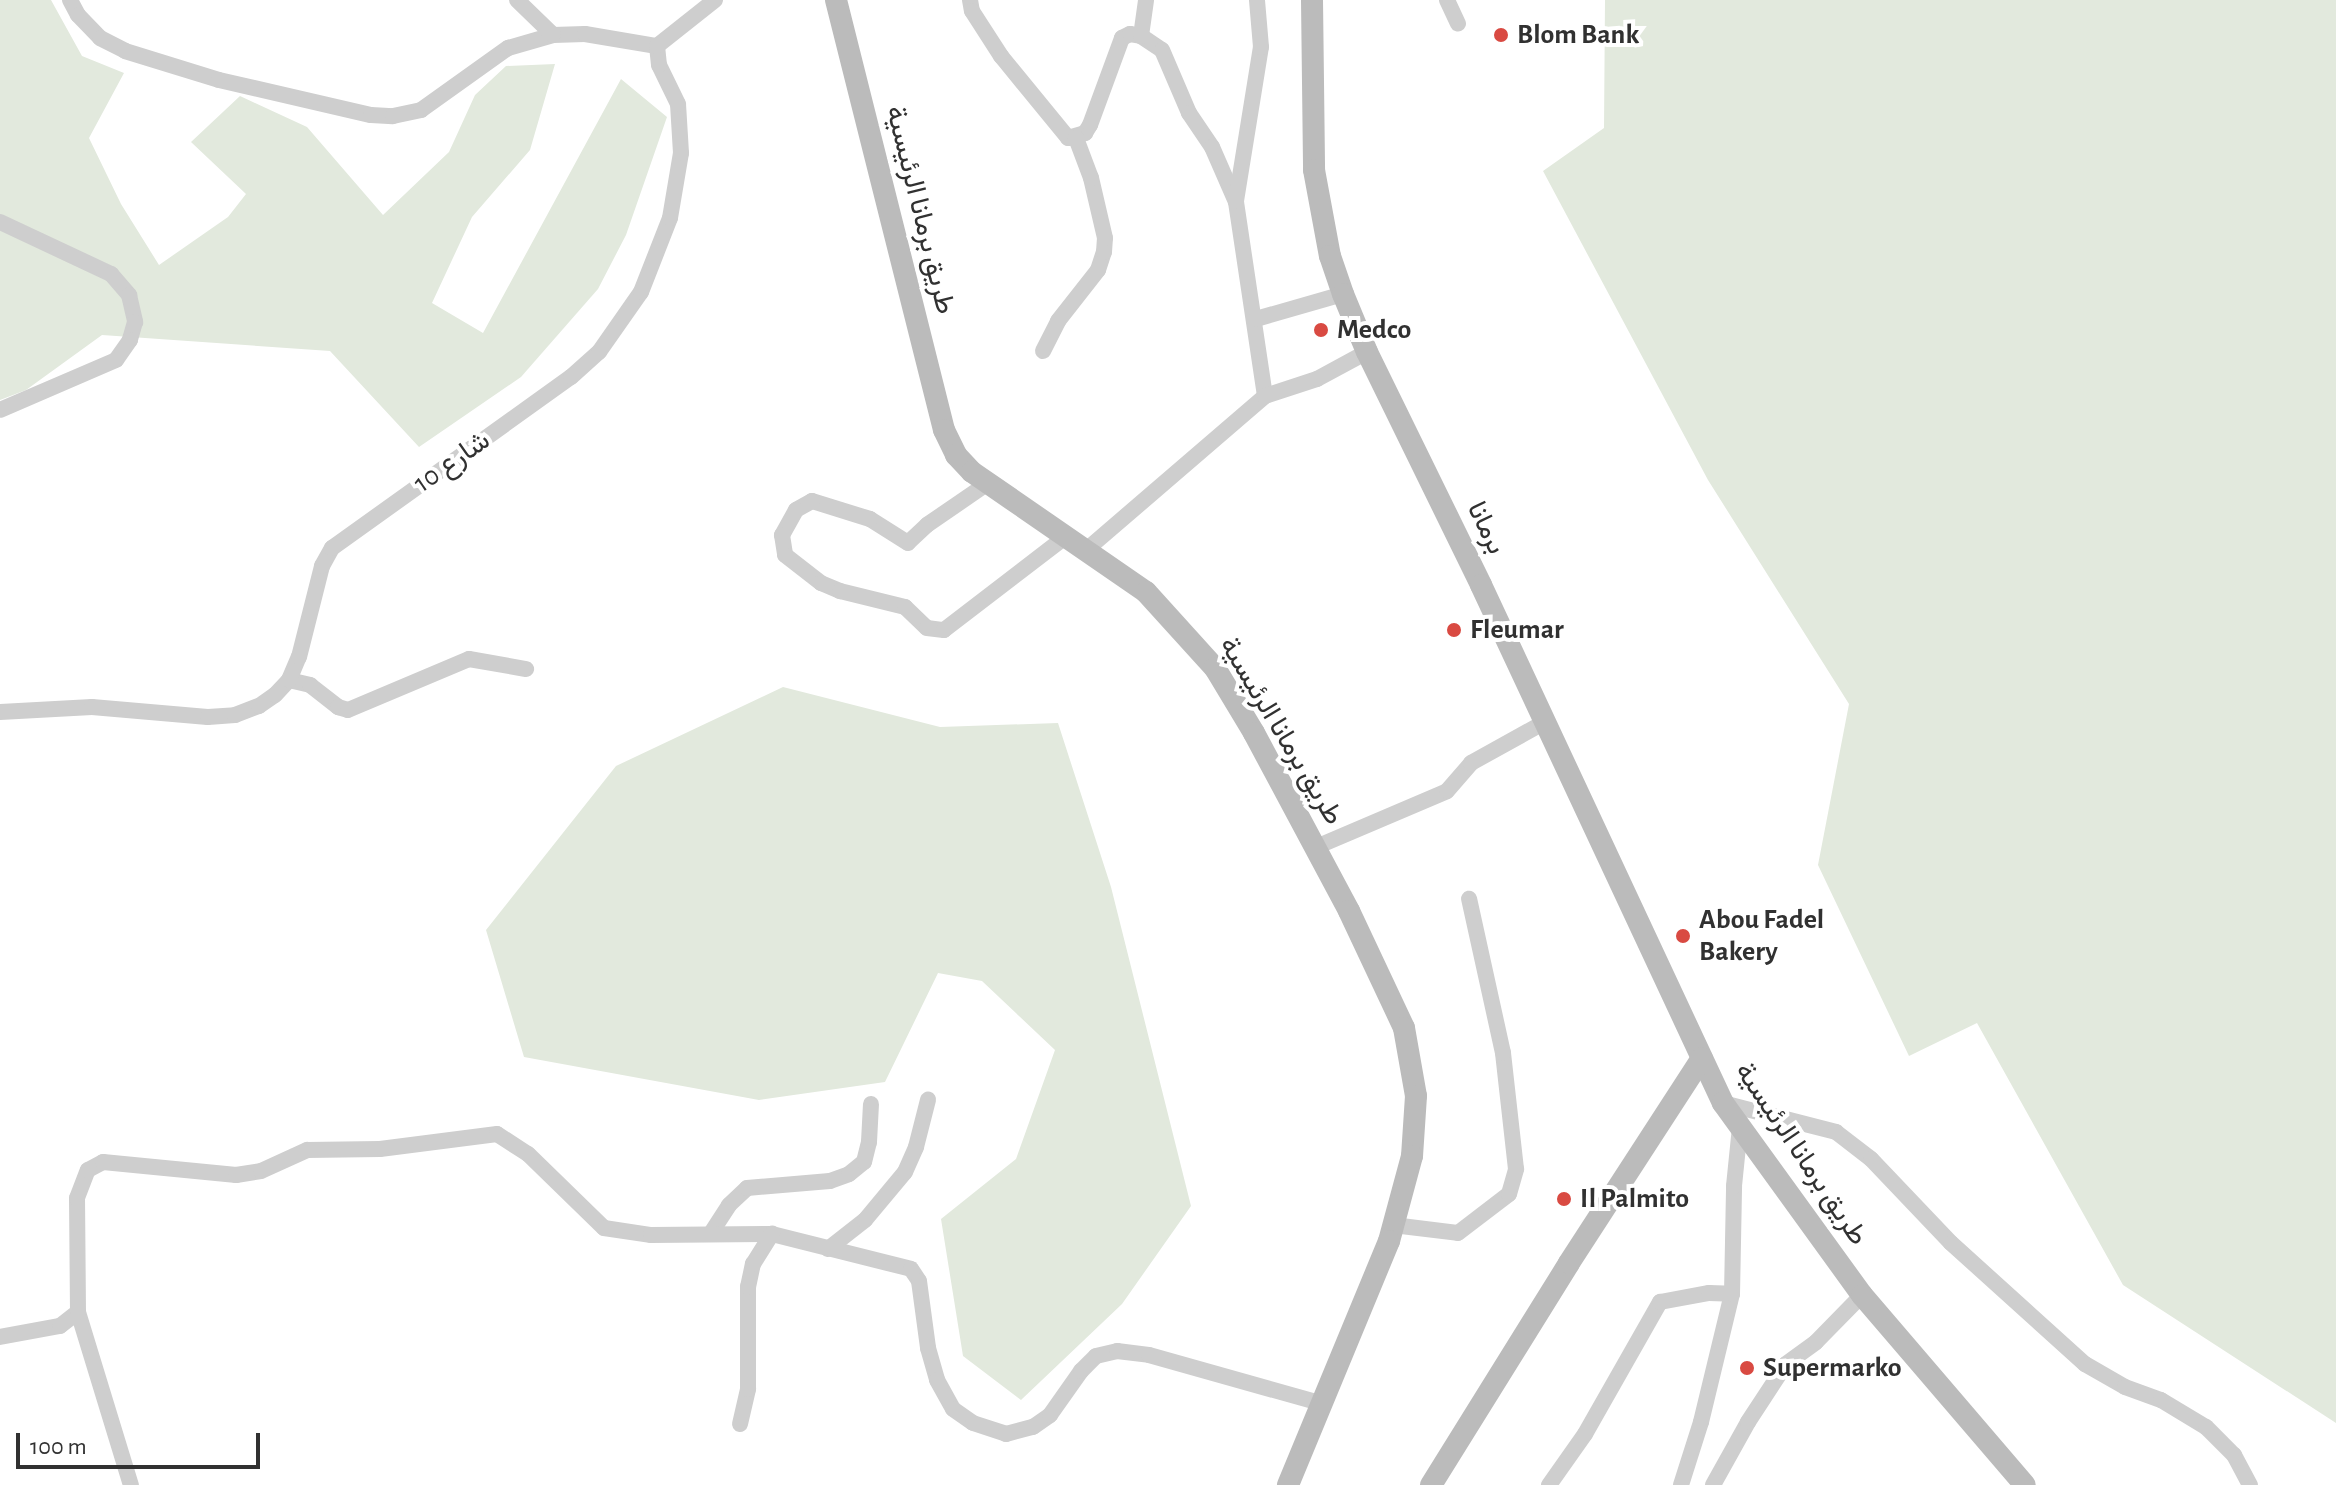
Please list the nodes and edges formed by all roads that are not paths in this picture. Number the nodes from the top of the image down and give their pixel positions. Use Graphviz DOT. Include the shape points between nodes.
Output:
graph roads {
  1 [pos="70,0"];
  2 [pos="517,0"];
  3 [pos="715,0"];
  4 [pos="836,0"];
  5 [pos="970,0"];
  6 [pos="1146,0"];
  7 [pos="1257,0"];
  8 [pos="1312,0"];
  9 [pos="1447,0"];
  10 [pos="1458,24"];
  11 [pos="553,35"];
  12 [pos="1141,36"];
  13 [pos="657,46"];
  14 [pos="1076,138"];
  15 [pos="1236,202"];
  16 [pos="0,222"];
  17 [pos="1343,294"];
  18 [pos="1256,319"];
  19 [pos="1043,351"];
  20 [pos="1367,352"];
  21 [pos="1265,396"];
  22 [pos="0,410"];
  23 [pos="988,483"];
  24 [pos="1065,537"];
  25 [pos="1085,551"];
  26 [pos="526,669"];
  27 [pos="289,680"];
  28 [pos="0,712"];
  29 [pos="1545,722"];
  30 [pos="1316,847"];
  31 [pos="1469,899"];
  32 [pos="1702,1058"];
  33 [pos="928,1100"];
  34 [pos="1723,1103"];
  35 [pos="871,1104"];
  36 [pos="1740,1127"];
  37 [pos="1393,1225"];
  38 [pos="711,1233"];
  39 [pos="772,1234"];
  40 [pos="828,1249"];
  41 [pos="1732,1294"];
  42 [pos="1862,1295"];
  43 [pos="78,1312"];
  44 [pos="0,1337"];
  45 [pos="1320,1403"];
  46 [pos="740,1424"];
  47 [pos="131,1485"];
  48 [pos="1288,1485"];
  49 [pos="1431,1485"];
  50 [pos="1549,1485"];
  51 [pos="1681,1485"];
  52 [pos="1713,1485"];
  53 [pos="2025,1485"];
  54 [pos="2250,1485"];
  1 -- 11 [label="street" via="100,38 125,51 219,80 371,115 421,110 508,48"];
  2 -- 11 [label="street"];
  3 -- 13 [label="street"];
  4 -- 23 [label="street, طريق برمانا الرئيسية" via="944,430 956,455"];
  5 -- 14 [label="street" via="972,11 1027,91 1064,136"];
  6 -- 12 [label="street"];
  7 -- 15 [label="street" via="1261,47"];
  8 -- 17 [label="street, برمانا" via="1314,170 1330,256"];
  9 -- 10 [label="street"];
  11 -- 13 [label="street" via="585,34"];
  12 -- 14 [label="street" via="1122,38 1090,125"];
  12 -- 15 [label="street" via="1162,50"];
  13 -- 27 [label="street, شارع 10" via="659,65 678,104 681,153 670,218 641,292 599,352 571,377 332,548"];
  14 -- 19 [label="street" via="1091,178 1104,252 1098,270 1058,321"];
  15 -- 18 [label="street"];
  16 -- 22 [label="street" via="111,274 129,295 135,322 116,360"];
  17 -- 18 [label="street"];
  17 -- 20 [label="street, برمانا"];
  18 -- 21 [label="street"];
  20 -- 21 [label="street" via="1317,379"];
  20 -- 29 [label="street, برمانا"];
  21 -- 25 [label="street"];
  23 -- 24 [label="street, طريق برمانا الرئيسية"];
  23 -- 24 [label="street" via="908,543 870,519 812,501 796,510 782,535 785,555 821,583 905,607 927,628 944,630"];
  24 -- 25 [label="street, طريق برمانا الرئيسية"];
  25 -- 30 [label="street, طريق برمانا الرئيسية" via="1146,592 1215,668"];
  26 -- 27 [label="street" via="469,659 348,710 310,685"];
  27 -- 28 [label="street, شارع 10" via="259,706 235,715 92,707"];
  29 -- 30 [label="street" via="1471,763 1447,791"];
  29 -- 32 [label="street, برمانا"];
  30 -- 37 [label="street, طريق برمانا الرئيسية" via="1404,1028 1416,1096 1412,1156"];
  31 -- 37 [label="street" via="1503,1053 1516,1169 1509,1194 1458,1233"];
  32 -- 34 [label="street, طريق برمانا الرئيسية"];
  32 -- 49 [label="street, طريق برمانا الرئيسية"];
  33 -- 40 [label="street" via="905,1172 865,1220"];
  34 -- 36 [label="street, طريق برمانا الرئيسية"];
  34 -- 54 [label="street" via="1836,1132 1871,1159 1951,1243 2085,1364 2206,1427 2234,1455"];
  35 -- 38 [label="street" via="864,1162 830,1181 747,1188"];
  36 -- 41 [label="street"];
  36 -- 42 [label="street, طريق برمانا الرئيسية"];
  37 -- 45 [label="street, طريق برمانا الرئيسية"];
  38 -- 39 [label="street"];
  38 -- 43 [label="street" via="651,1235 604,1228 528,1154 497,1134 380,1149 307,1150 261,1171 236,1175 103,1162 88,1170 77,1198"];
  39 -- 40 [label="street"];
  39 -- 46 [label="street" via="753,1264 748,1287 748,1389"];
  40 -- 45 [label="street" via="904,1265 917,1275 928,1348 953,1409 973,1423 1006,1434 1033,1427 1050,1415 1096,1356 1117,1351 1149,1355"];
  41 -- 50 [label="street" via="1660,1302 1585,1434"];
  41 -- 51 [label="street"];
  42 -- 52 [label="street" via="1786,1364"];
  42 -- 53 [label="street, طريق برمانا الرئيسية"];
  43 -- 44 [label="street" via="60,1326"];
  43 -- 47 [label="street"];
  45 -- 48 [label="street, طريق برمانا الرئيسية"];
}
